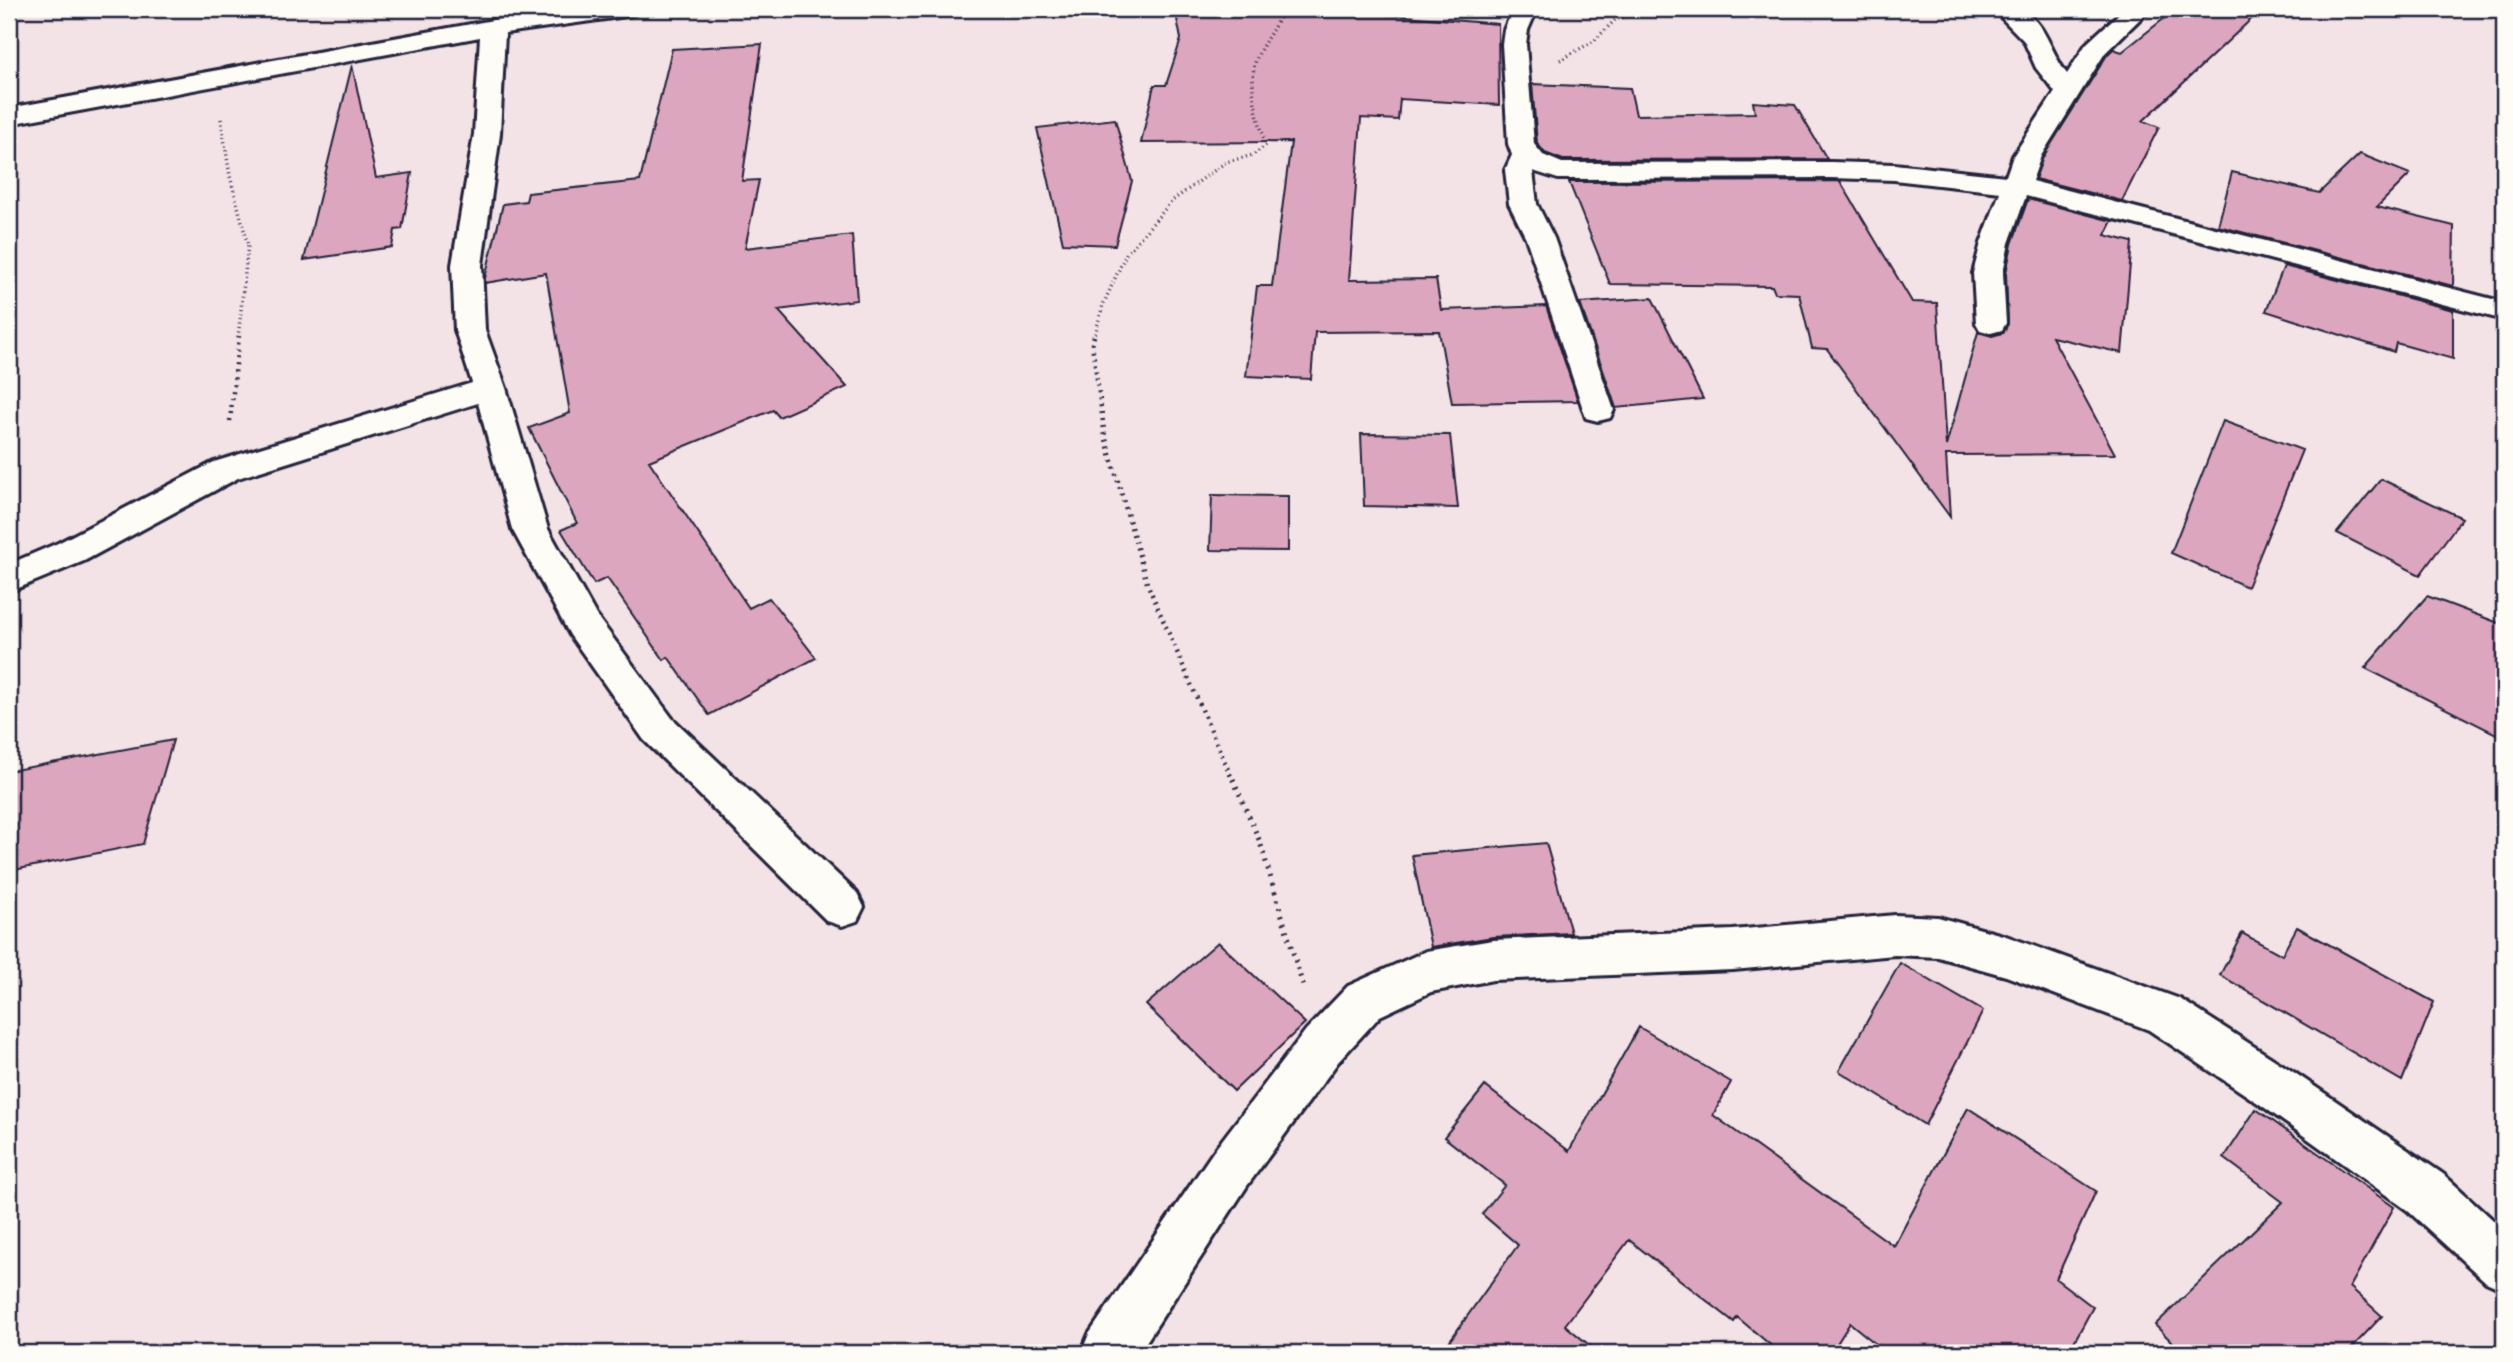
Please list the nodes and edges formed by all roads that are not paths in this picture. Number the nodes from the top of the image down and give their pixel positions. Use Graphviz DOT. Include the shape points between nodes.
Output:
graph roads {
  1 [pos="627,9"];
  2 [pos="1525,9"];
  3 [pos="2005,9"];
  4 [pos="2138,9"];
  5 [pos="493,27"];
  6 [pos="2068,92"];
  7 [pos="9,116"];
  8 [pos="1525,155"];
  9 [pos="2015,185"];
  10 [pos="2504,311"];
  11 [pos="1991,323"];
  12 [pos="490,388"];
  13 [pos="1598,410"];
  14 [pos="9,579"];
  15 [pos="842,906"];
  16 [pos="2504,1264"];
  17 [pos="1108,1353"];
  1 -- 5 [label="street"];
  2 -- 8 [label="street" via="1516,30 1515,81"];
  3 -- 6 [label="street" via="2036,39 2049,68"];
  4 -- 6 [label="street" via="2095,49"];
  5 -- 7 [label="street"];
  5 -- 12 [label="street" via="487,134 467,265 470,330"];
  6 -- 9 [label="street" via="2026,156"];
  8 -- 9 [label="street" via="1559,171 1894,172"];
  8 -- 13 [label="street" via="1519,170 1523,204 1540,238"];
  9 -- 10 [label="street"];
  9 -- 11 [label="street" via="1988,274"];
  12 -- 14 [label="street" via="226,471"];
  12 -- 15 [label="street" via="530,529 583,625 658,729"];
  16 -- 17 [label="street" via="2425,1192 2164,1014 2006,956 1938,937 1895,934 1733,950 1493,960 1426,972 1364,1001 1322,1046 1230,1169"];
}
